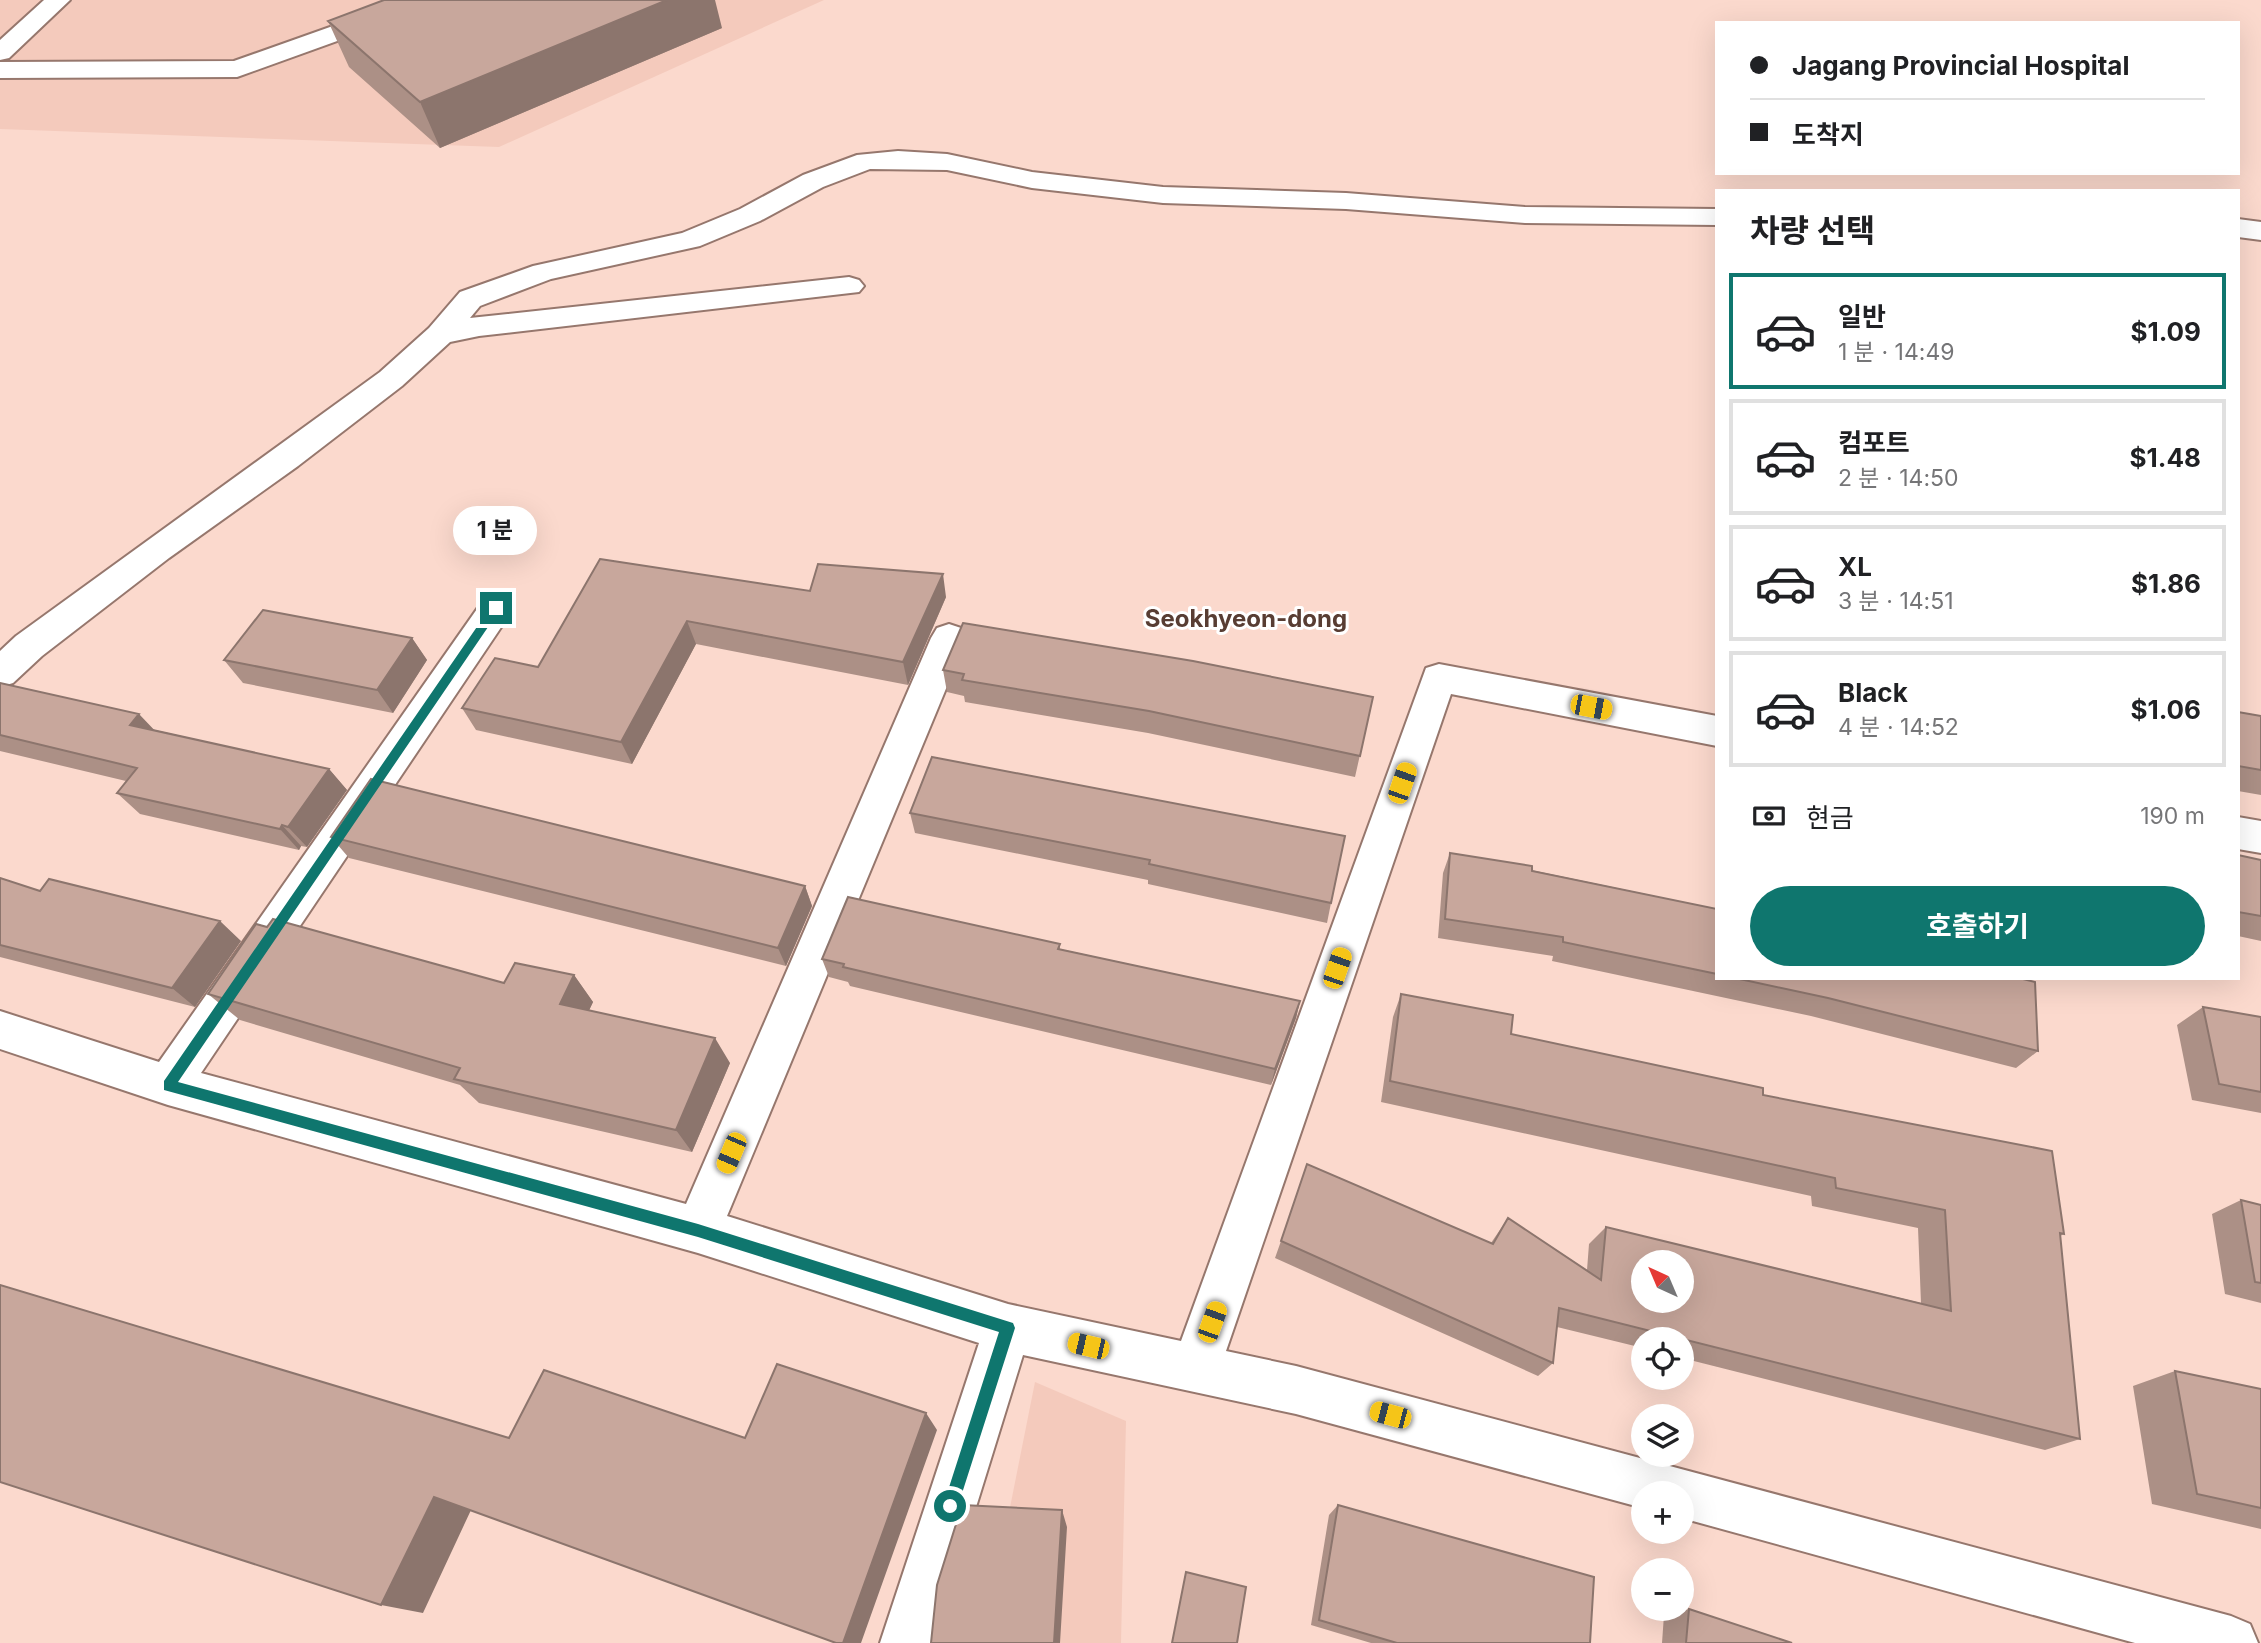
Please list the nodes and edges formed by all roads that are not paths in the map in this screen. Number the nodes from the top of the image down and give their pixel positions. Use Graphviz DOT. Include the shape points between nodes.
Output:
graph roads {
  1 [pos="58,0"];
  2 [pos="429,0"];
  3 [pos="0,53"];
  4 [pos="0,69"];
  5 [pos="1715,217"];
  6 [pos="2240,228"];
  7 [pos="2261,231"];
  8 [pos="849,286"];
  9 [pos="440,335"];
  10 [pos="496,608"];
  11 [pos="949,638"];
  12 [pos="0,673"];
  13 [pos="1715,731"];
  14 [pos="2240,833"];
  15 [pos="2261,837"];
  16 [pos="0,1030"];
  17 [pos="168,1085"];
  18 [pos="698,1230"];
  19 [pos="1008,1328"];
  20 [pos="1195,1370"];
  21 [pos="1636,1481"];
  22 [pos="1694,1497"];
  23 [pos="907,1643"];
  24 [pos="2231,1643"];
  1 -- 3 [label="street"];
  2 -- 4 [label="street" via="237,69"];
  5 -- 9 [label="street" via="1525,215 1346,201 1163,195 1032,180 947,162 866,161 690,240 543,272 470,299"];
  6 -- 7 [label="street"];
  8 -- 9 [label="street" via="479,326"];
  9 -- 12 [label="street" via="391,379 125,573"];
  10 -- 17 [label="street"];
  11 -- 18 [label="street"];
  13 -- 20 [label="street" via="1439,678"];
  14 -- 15 [label="street"];
  16 -- 17 [label="street"];
  17 -- 18 [label="street"];
  18 -- 19 [label="street"];
  19 -- 20 [label="street"];
  19 -- 23 [label="street"];
  20 -- 21 [label="street" via="1296,1390"];
  22 -- 24 [label="street"];
}
